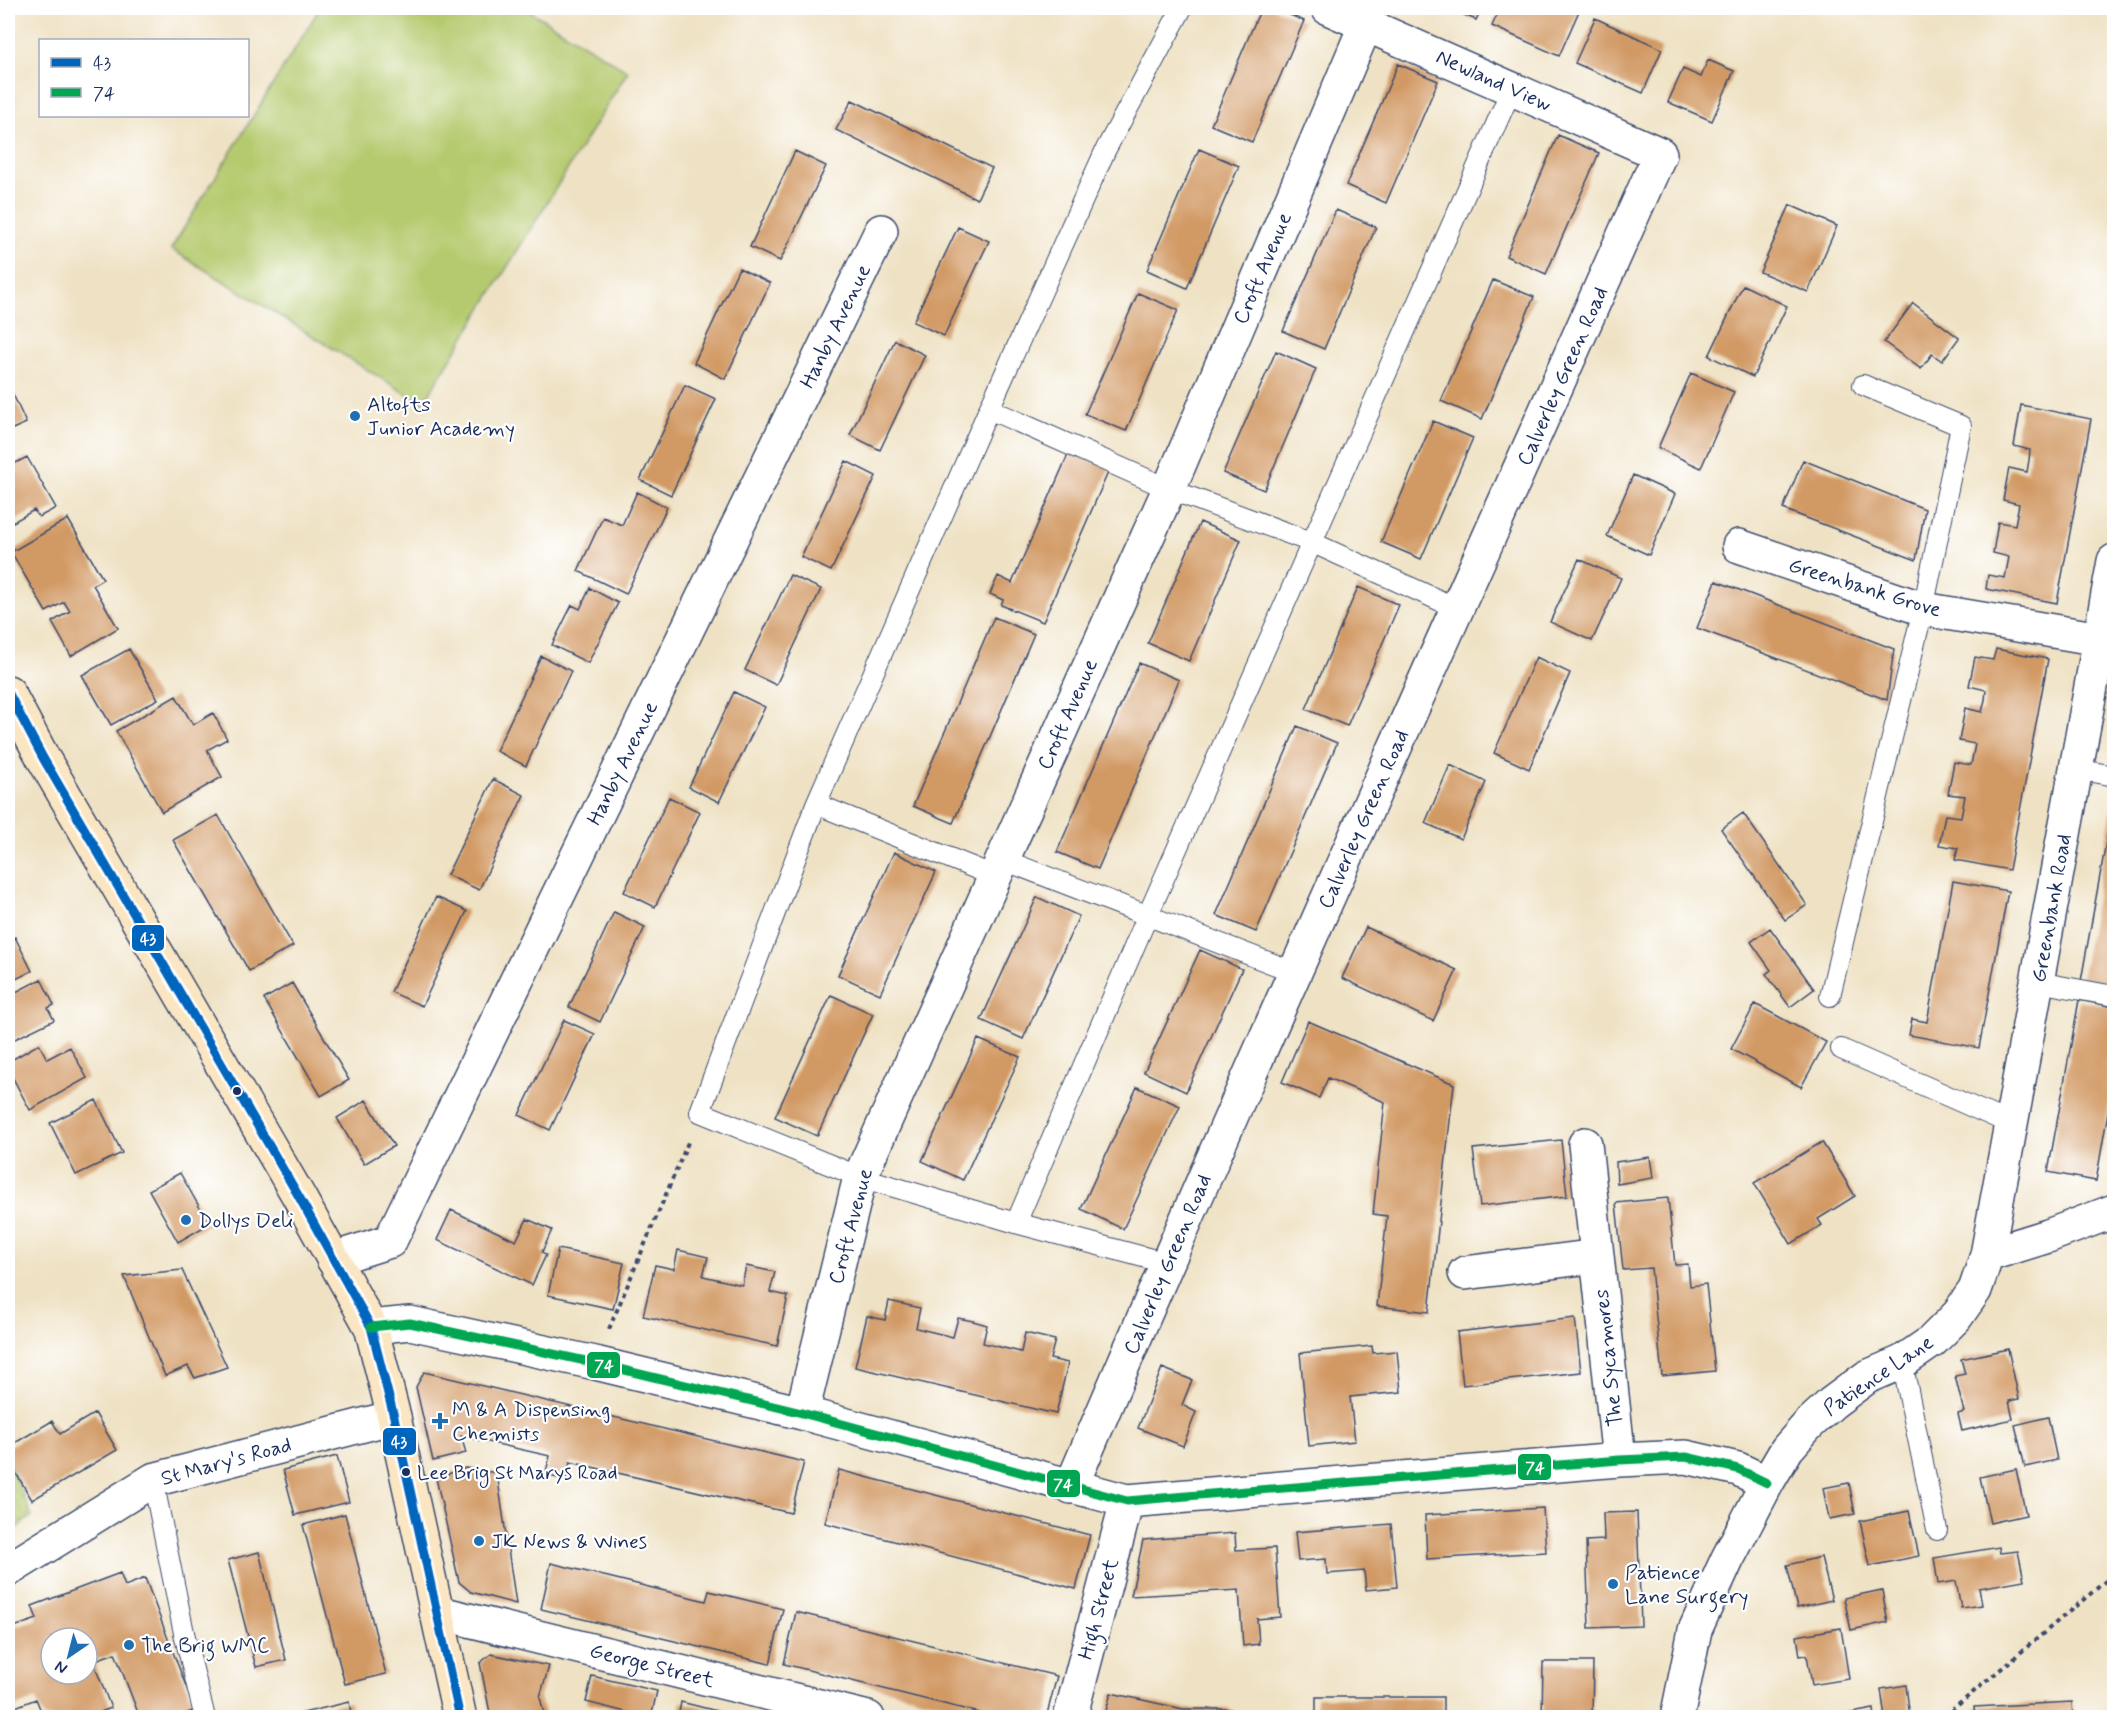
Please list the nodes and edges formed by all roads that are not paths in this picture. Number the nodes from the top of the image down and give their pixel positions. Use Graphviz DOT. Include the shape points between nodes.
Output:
graph roads {
  1 [pos="1182,8"];
  2 [pos="1328,8"];
  3 [pos="1365,24"];
  4 [pos="1512,88"];
  5 [pos="1660,154"];
  6 [pos="881,231"];
  7 [pos="1863,385"];
  8 [pos="989,409"];
  9 [pos="1169,489"];
  10 [pos="1311,542"];
  11 [pos="1739,546"];
  12 [pos="2115,561"];
  13 [pos="2111,605"];
  14 [pos="1458,609"];
  15 [pos="1923,609"];
  16 [pos="2100,639"];
  17 [pos="8,692"];
  18 [pos="2076,769"];
  19 [pos="2115,776"];
  20 [pos="816,804"];
  21 [pos="998,867"];
  22 [pos="1147,917"];
  23 [pos="1294,972"];
  24 [pos="2037,982"];
  25 [pos="1830,996"];
  26 [pos="2115,996"];
  27 [pos="1840,1048"];
  28 [pos="2012,1124"];
  29 [pos="1585,1144"];
  30 [pos="860,1177"];
  31 [pos="2115,1211"];
  32 [pos="1016,1223"];
  33 [pos="1987,1255"];
  34 [pos="1597,1256"];
  35 [pos="333,1259"];
  36 [pos="1166,1263"];
  37 [pos="1465,1273"];
  38 [pos="371,1327"];
  39 [pos="1902,1362"];
  40 [pos="802,1413"];
  41 [pos="394,1417"];
  42 [pos="1619,1460"];
  43 [pos="153,1480"];
  44 [pos="1767,1483"];
  45 [pos="1071,1486"];
  46 [pos="1127,1501"];
  47 [pos="1937,1530"];
  48 [pos="8,1570"];
  49 [pos="436,1612"];
  50 [pos="206,1718"];
  51 [pos="460,1718"];
  52 [pos="868,1718"];
  53 [pos="1070,1718"];
  54 [pos="1677,1718"];
  1 -- 8 [label="lane" via="1106,149"];
  2 -- 3 [label="street, Newland View"];
  3 -- 4 [label="street, Newland View"];
  3 -- 9 [label="street, Croft Avenue"];
  4 -- 5 [label="street, Newland View"];
  4 -- 10 [label="lane"];
  5 -- 14 [label="street, Calverley Green Road"];
  6 -- 35 [label="street, Hanby Avenue" via="390,1240"];
  7 -- 15 [label="lane" via="1961,426"];
  8 -- 9 [label="lane"];
  8 -- 20 [label="lane"];
  9 -- 10 [label="lane"];
  9 -- 21 [label="street, Croft Avenue"];
  10 -- 14 [label="lane"];
  10 -- 22 [label="lane"];
  11 -- 15 [label="street, Greenbank Grove"];
  12 -- 13 [label="street, Greenbank Road"];
  13 -- 16 [label="street, Greenbank Road"];
  14 -- 23 [label="street, Calverley Green Road"];
  15 -- 16 [label="street, Greenbank Grove"];
  15 -- 25 [label="lane"];
  16 -- 18 [label="street, Greenbank Road"];
  17 -- 35 [label="street"];
  18 -- 19 [label="lane"];
  18 -- 24 [label="street, Greenbank Road"];
  20 -- 21 [label="lane"];
  20 -- 30 [label="lane" via="700,1112"];
  21 -- 22 [label="lane"];
  21 -- 30 [label="street, Croft Avenue"];
  22 -- 23 [label="lane"];
  22 -- 32 [label="lane"];
  23 -- 36 [label="street, Calverley Green Road"];
  24 -- 26 [label="lane"];
  24 -- 28 [label="street, Greenbank Road"];
  27 -- 28 [label="lane"];
  28 -- 33 [label="street, Greenbank Road"];
  29 -- 34 [label="street, The Sycamores"];
  30 -- 32 [label="lane"];
  30 -- 40 [label="street, Croft Avenue"];
  31 -- 33 [label="street"];
  32 -- 36 [label="lane"];
  33 -- 39 [label="street, Patience Lane" via="1975,1290 1956,1317 1931,1342"];
  34 -- 37 [label="street"];
  34 -- 42 [label="street, The Sycamores"];
  35 -- 38 [label="street"];
  36 -- 45 [label="street, Calverley Green Road"];
  38 -- 40 [label="street" via="410,1323"];
  38 -- 41 [label="street"];
  39 -- 44 [label="street, Patience Lane" via="1867,1377 1824,1410 1787,1449"];
  39 -- 47 [label="lane"];
  40 -- 45 [label="street"];
  41 -- 43 [label="street, St Mary's Road"];
  41 -- 49 [label="street"];
  42 -- 44 [label="street" via="1686,1457 1738,1469"];
  42 -- 46 [label="street"];
  43 -- 48 [label="street, St Mary's Road"];
  43 -- 50 [label="lane"];
  44 -- 54 [label="street, Patience Lane" via="1695,1630"];
  45 -- 46 [label="street"];
  46 -- 53 [label="street, High Street"];
  49 -- 51 [label="street"];
  49 -- 52 [label="street, George Street"];
}
